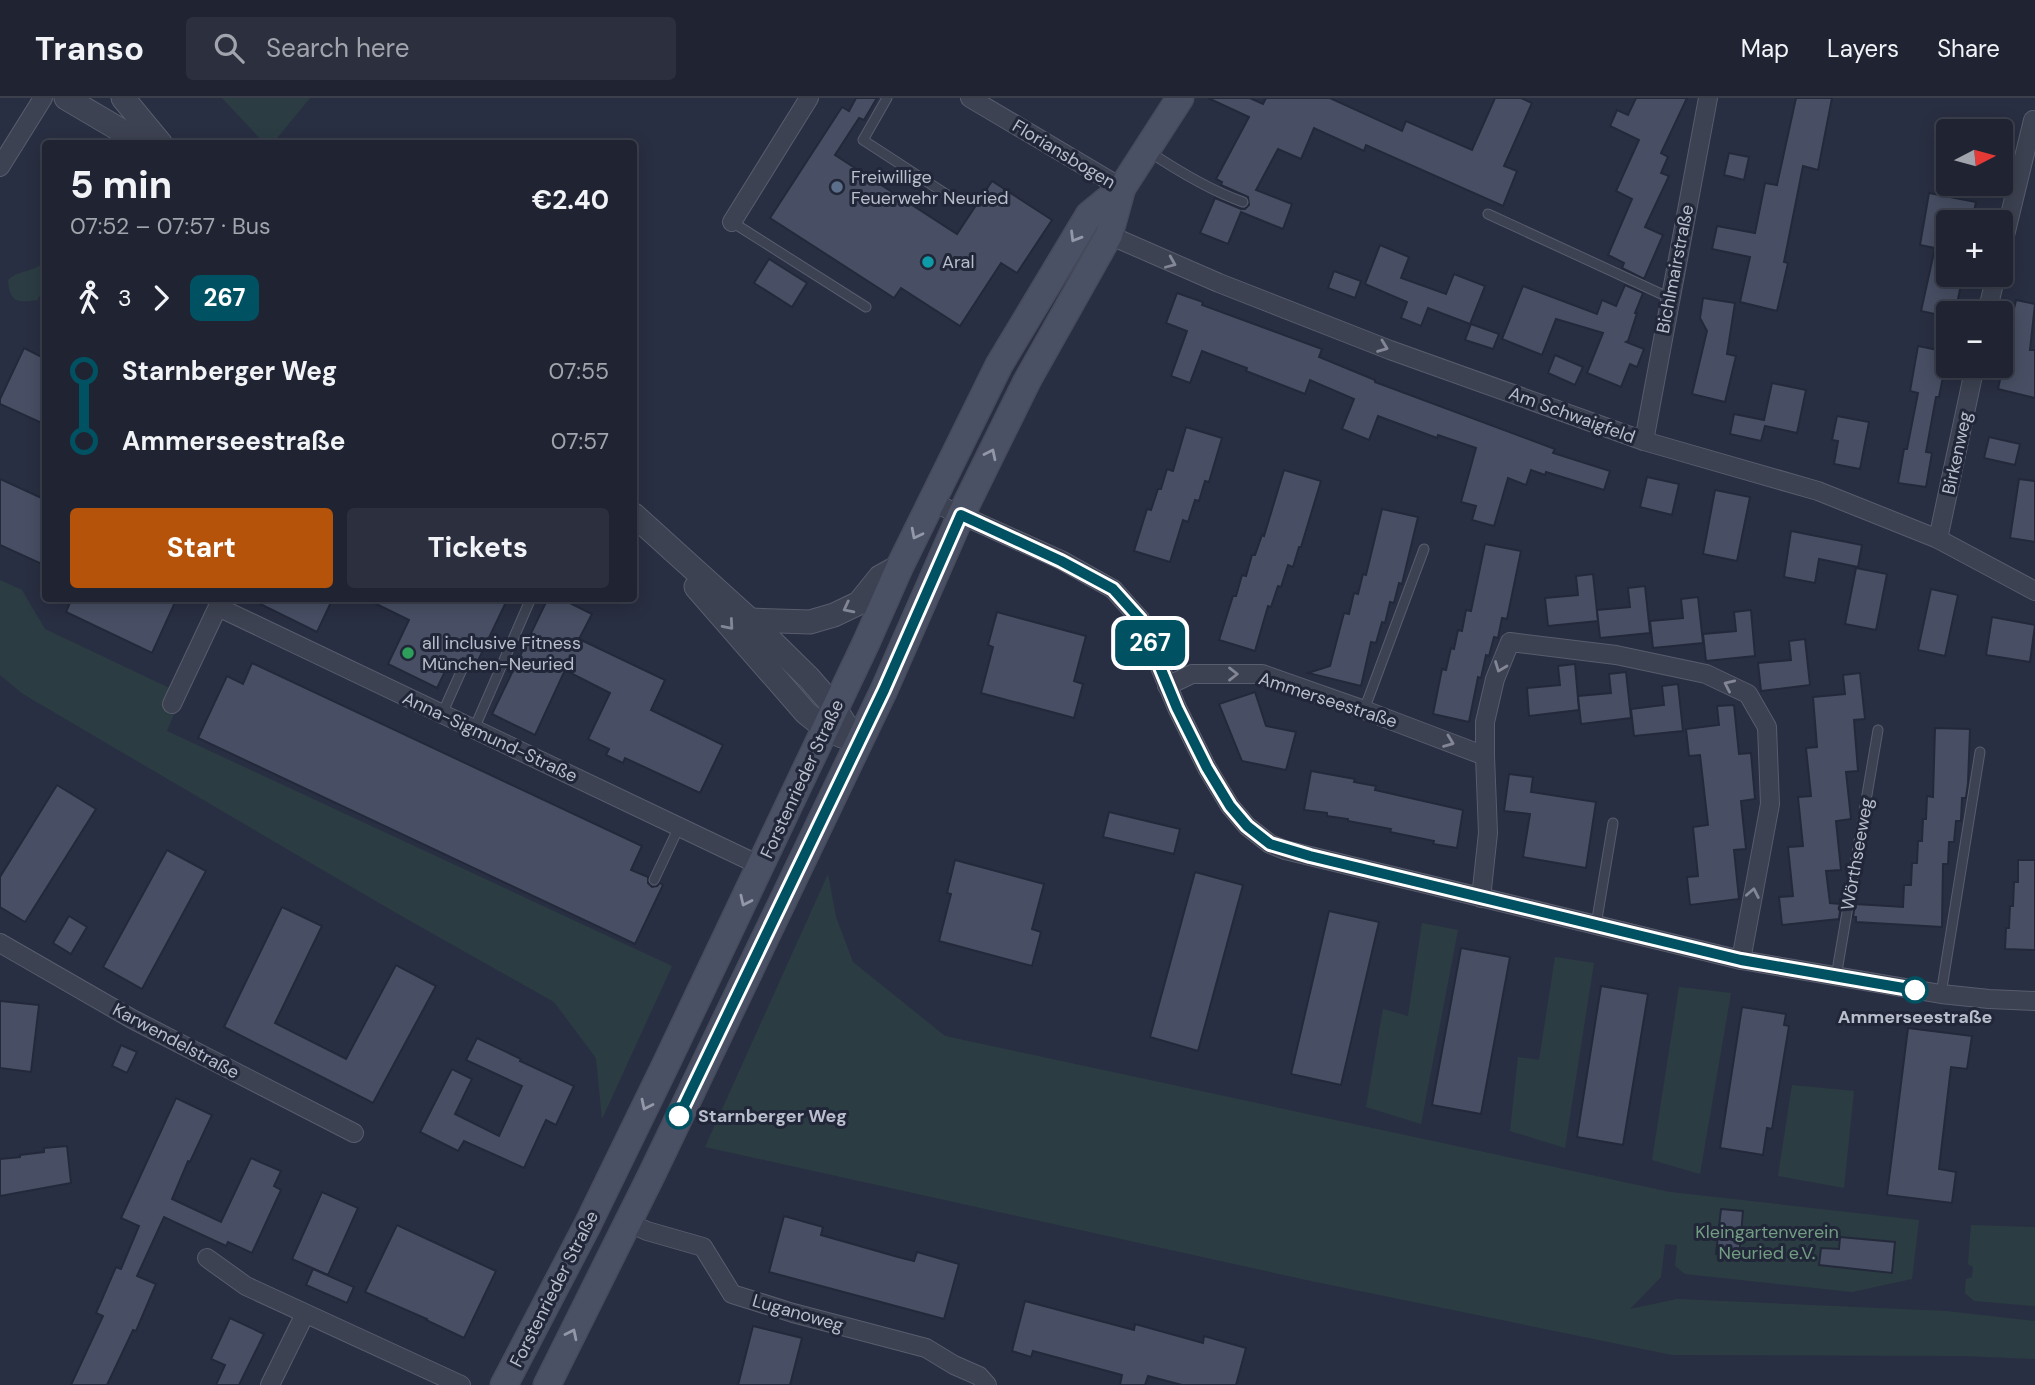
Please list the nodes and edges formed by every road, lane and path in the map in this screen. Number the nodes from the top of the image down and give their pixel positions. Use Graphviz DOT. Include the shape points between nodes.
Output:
graph roads {
  1 [pos="43,98"];
  2 [pos="66,98"];
  3 [pos="123,98"];
  4 [pos="809,98"];
  5 [pos="887,98"];
  6 [pos="970,98"];
  7 [pos="1180,98"];
  8 [pos="1708,98"];
  9 [pos="2033,120"];
  10 [pos="137,140"];
  11 [pos="158,140"];
  12 [pos="1147,150"];
  13 [pos="0,167"];
  14 [pos="1122,188"];
  15 [pos="949,196"];
  16 [pos="1243,202"];
  17 [pos="2011,210"];
  18 [pos="1488,214"];
  19 [pos="732,222"];
  20 [pos="1109,235"];
  21 [pos="1670,298"];
  22 [pos="866,307"];
  23 [pos="1972,378"];
  24 [pos="1644,441"];
  25 [pos="932,502"];
  26 [pos="961,515"];
  27 [pos="637,518"];
  28 [pos="637,518"];
  29 [pos="1938,539"];
  30 [pos="1424,549"];
  31 [pos="900,566"];
  32 [pos="2035,591"];
  33 [pos="529,602"];
  34 [pos="220,603"];
  35 [pos="750,620"];
  36 [pos="464,664"];
  37 [pos="1167,686"];
  38 [pos="172,704"];
  39 [pos="1364,710"];
  40 [pos="442,714"];
  41 [pos="830,718"];
  42 [pos="474,729"];
  43 [pos="1878,730"];
  44 [pos="857,744"];
  45 [pos="1980,752"];
  46 [pos="1485,756"];
  47 [pos="1613,823"];
  48 [pos="679,827"];
  49 [pos="761,866"];
  50 [pos="654,880"];
  51 [pos="1481,898"];
  52 [pos="1597,925"];
  53 [pos="0,943"];
  54 [pos="1741,960"];
  55 [pos="1836,978"];
  56 [pos="1941,994"];
  57 [pos="2035,1001"];
  58 [pos="354,1133"];
  59 [pos="627,1222"];
  60 [pos="207,1258"];
  61 [pos="305,1314"];
  62 [pos="270,1385"];
  63 [pos="460,1385"];
  64 [pos="504,1385"];
  65 [pos="547,1385"];
  66 [pos="986,1385"];
  1 -- 13 [label="street"];
  2 -- 10 [label="street"];
  3 -- 11 [label="street"];
  4 -- 19 [label="street"];
  5 -- 15 [label="lane" via="863,140"];
  6 -- 14 [label="street, Floriansbogen"];
  7 -- 12 [label="main road, Forstenrieder Straße"];
  8 -- 21 [label="street, Bichlmairstraße"];
  9 -- 17 [label="street"];
  12 -- 14 [label="main road, Forstenrieder Straße"];
  12 -- 16 [label="lane"];
  14 -- 20 [label="main road, Forstenrieder Straße"];
  14 -- 25 [label="main road, Forstenrieder Straße, one-way" via="1089,215 999,365"];
  18 -- 21 [label="lane"];
  19 -- 22 [label="lane"];
  20 -- 24 [label="street, Am Schwaigfeld, one-way" via="1390,350"];
  26 -- 20 [label="main road, Forstenrieder Straße, one-way" via="1027,381"];
  21 -- 24 [label="street, Bichlmairstraße"];
  23 -- 29 [label="street, Birkenweg"];
  24 -- 29 [label="street, Am Schwaigfeld" via="1818,491"];
  25 -- 26 [label="street"];
  25 -- 31 [label="main road, Forstenrieder Straße, one-way"];
  26 -- 37 [label="street" via="1113,589 1140,619"];
  26 -- 44 [label="main road, Forstenrieder Straße"];
  27 -- 35 [label="street"];
  28 -- 41 [label="street, one-way" via="806,713"];
  29 -- 32 [label="street, Am Schwaigfeld"];
  30 -- 39 [label="lane"];
  31 -- 35 [label="street, one-way" via="880,577 859,603 834,615 810,621"];
  31 -- 41 [label="main road, Forstenrieder Straße"];
  33 -- 42 [label="lane"];
  34 -- 38 [label="street"];
  34 -- 40 [label="street, Anna-Sigmund-Straße"];
  35 -- 41 [label="street" via="808,678"];
  36 -- 40 [label="lane"];
  37 -- 39 [label="street, Ammerseestraße, one-way" via="1192,674 1262,674"];
  37 -- 51 [label="street" via="1230,806 1270,844"];
  39 -- 46 [label="street, Ammerseestraße, one-way"];
  40 -- 42 [label="street, Anna-Sigmund-Straße"];
  41 -- 44 [label="street"];
  41 -- 49 [label="main road, Forstenrieder Straße"];
  42 -- 48 [label="street, Anna-Sigmund-Straße"];
  43 -- 55 [label="lane, Wörthseeweg"];
  44 -- 59 [label="main road, Forstenrieder Straße"];
  45 -- 56 [label="lane"];
  46 -- 51 [label="street" via="1488,833"];
  54 -- 46 [label="street, one-way" via="1770,804 1767,727 1748,694 1706,674 1616,655 1510,642 1485,722"];
  47 -- 52 [label="lane"];
  48 -- 49 [label="street, Anna-Sigmund-Straße"];
  48 -- 50 [label="lane"];
  49 -- 64 [label="main road, Forstenrieder Straße, one-way" via="603,1193"];
  51 -- 52 [label="street"];
  52 -- 54 [label="street"];
  53 -- 58 [label="street, Karwendelstraße" via="132,1019"];
  54 -- 55 [label="street"];
  55 -- 56 [label="street"];
  56 -- 57 [label="street"];
  65 -- 59 [label="main road, Forstenrieder Straße, one-way"];
  59 -- 66 [label="street, Luganoweg" via="703,1247 732,1294 926,1348 979,1376"];
  60 -- 61 [label="street" via="246,1286"];
  61 -- 62 [label="street"];
  61 -- 63 [label="street"];
}
